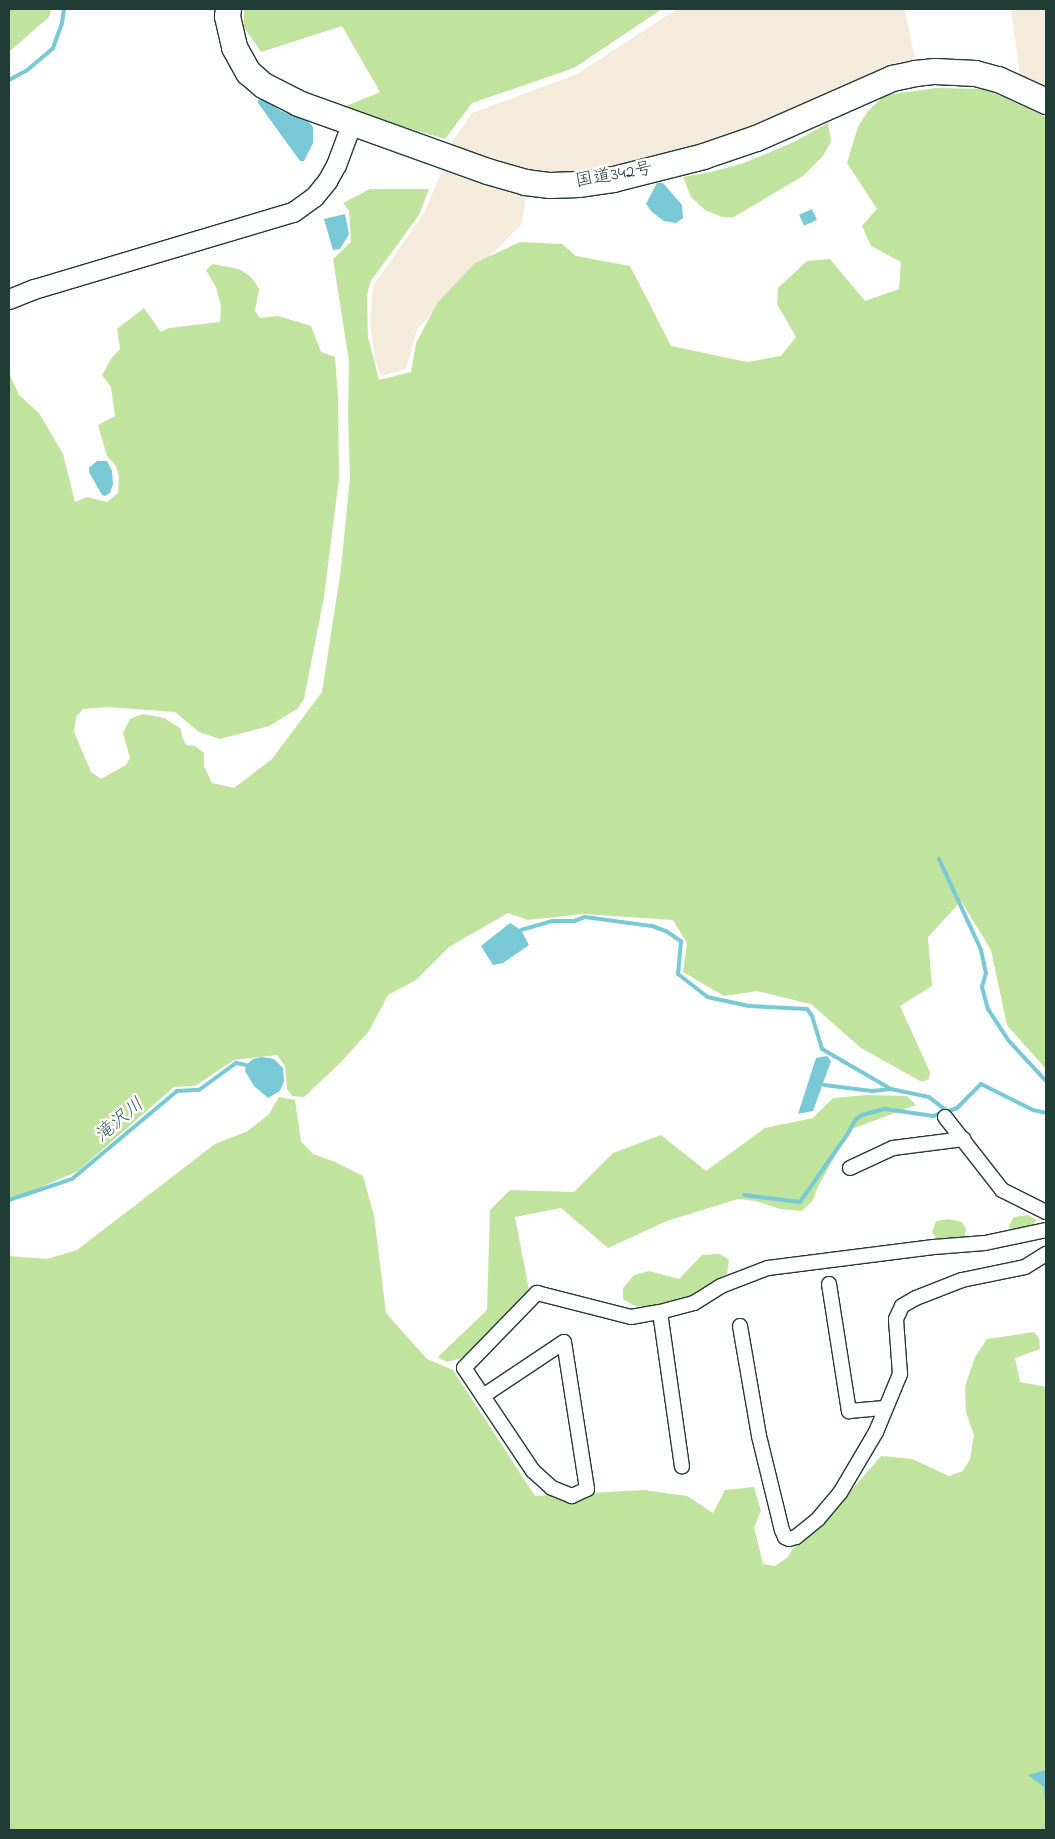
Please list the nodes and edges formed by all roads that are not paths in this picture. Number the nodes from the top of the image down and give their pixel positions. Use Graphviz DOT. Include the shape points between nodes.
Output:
graph roads {
  1 [pos="228,9"];
  2 [pos="1046,101"];
  3 [pos="352,122"];
  4 [pos="9,299"];
  5 [pos="945,1116"];
  6 [pos="963,1139"];
  7 [pos="850,1168"];
  8 [pos="1046,1212"];
  9 [pos="1046,1230"];
  10 [pos="1046,1254"];
  11 [pos="829,1284"];
  12 [pos="660,1312"];
  13 [pos="740,1326"];
  14 [pos="483,1396"];
  15 [pos="885,1408"];
  16 [pos="682,1466"];
  1 -- 3 [label="highway, 国道342号" via="234,47 248,72 263,85 298,103"];
  2 -- 3 [label="highway, 国道342号" via="998,79 975,73 935,70 915,73 892,78 756,138 703,156 653,171 578,184 550,185 487,171"];
  3 -- 4 [label="street" via="327,181 314,197 293,212"];
  5 -- 6 [label="street"];
  6 -- 7 [label="street" via="893,1148"];
  6 -- 8 [label="street" via="1002,1190"];
  9 -- 12 [label="street" via="985,1243 768,1268 720,1286 694,1303"];
  10 -- 15 [label="street" via="1025,1267 962,1280 902,1306 896,1319 900,1374"];
  11 -- 15 [label="street" via="849,1410"];
  12 -- 14 [label="street" via="631,1317 537,1293 464,1368"];
  12 -- 16 [label="street"];
  13 -- 15 [label="street" via="760,1436 785,1537 796,1536 818,1519 840,1493 861,1461"];
  14 -- 14 [label="street" via="533,1471 552,1488 572,1496 587,1489 564,1342"];
}
